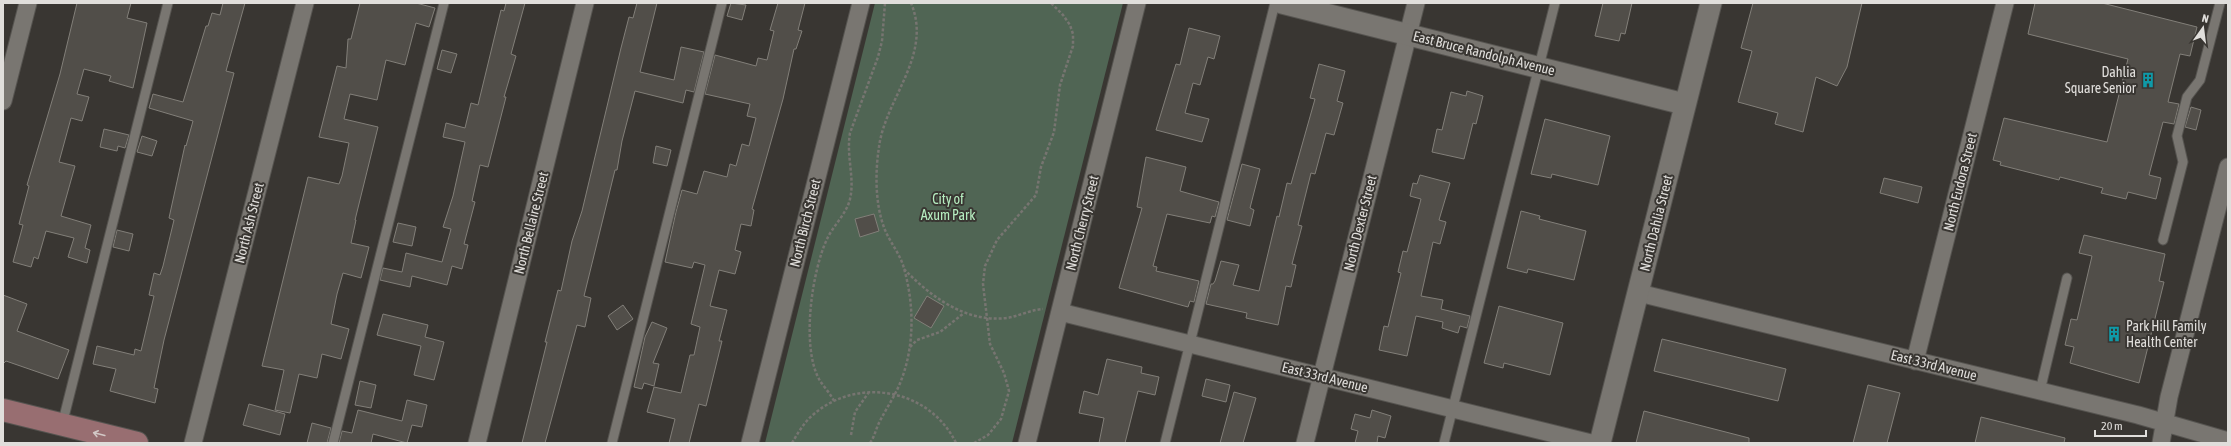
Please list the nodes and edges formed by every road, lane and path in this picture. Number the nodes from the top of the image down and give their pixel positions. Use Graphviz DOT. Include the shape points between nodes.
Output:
graph roads {
  1 [pos="28,3"];
  2 [pos="168,3"];
  3 [pos="305,3"];
  4 [pos="444,3"];
  5 [pos="585,3"];
  6 [pos="722,3"];
  7 [pos="861,3"];
  8 [pos="886,3"];
  9 [pos="911,3"];
  10 [pos="1051,3"];
  11 [pos="1137,3"];
  12 [pos="1275,3"];
  13 [pos="1282,3"];
  14 [pos="1416,3"];
  15 [pos="1555,3"];
  16 [pos="1711,3"];
  17 [pos="2005,3"];
  18 [pos="2220,3"];
  19 [pos="1408,34"];
  20 [pos="1539,67"];
  21 [pos="3,101"];
  22 [pos="1684,104"];
  23 [pos="2227,173"];
  24 [pos="2163,240"];
  25 [pos="904,269"];
  26 [pos="2067,278"];
  27 [pos="1639,293"];
  28 [pos="1060,312"];
  29 [pos="964,313"];
  30 [pos="986,318"];
  31 [pos="1190,344"];
  32 [pos="910,348"];
  33 [pos="1916,360"];
  34 [pos="1322,376"];
  35 [pos="2040,391"];
  36 [pos="870,392"];
  37 [pos="895,394"];
  38 [pos="834,401"];
  39 [pos="1453,409"];
  40 [pos="3,410"];
  41 [pos="2164,423"];
  42 [pos="62,425"];
  43 [pos="851,435"];
  44 [pos="2228,441"];
  45 [pos="137,443"];
  46 [pos="193,443"];
  47 [pos="333,443"];
  48 [pos="477,443"];
  49 [pos="612,443"];
  50 [pos="750,443"];
  51 [pos="792,443"];
  52 [pos="870,443"];
  53 [pos="956,443"];
  54 [pos="974,443"];
  55 [pos="1027,443"];
  56 [pos="1165,443"];
  57 [pos="1304,443"];
  58 [pos="1444,443"];
  59 [pos="1591,443"];
  60 [pos="1600,443"];
  61 [pos="2161,443"];
  1 -- 21 [label="street"];
  2 -- 42 [label="lane"];
  3 -- 46 [label="street, North Ash Street"];
  4 -- 47 [label="lane"];
  5 -- 48 [label="street, North Bellaire Street"];
  6 -- 49 [label="lane"];
  7 -- 50 [label="street, North Birch Street"];
  8 -- 38 [label="path" via="878,57 848,144 850,201 825,245 811,296 813,354 819,378"];
  9 -- 25 [label="path" via="916,23 914,52 906,79 882,134 877,195 885,230"];
  10 -- 30 [label="path" via="1070,25 1073,34 1071,56 1060,84 1054,132 1040,168 1036,195 1004,231 987,257 983,275"];
  11 -- 28 [label="street, North Cherry Street"];
  12 -- 31 [label="lane"];
  13 -- 19 [label="street, East Bruce Randolph Avenue"];
  14 -- 19 [label="street, North Dexter Street"];
  15 -- 20 [label="lane"];
  16 -- 22 [label="street, North Dahlia Street"];
  17 -- 33 [label="street, North Eudora Street"];
  18 -- 24 [label="lane" via="2200,80 2187,97 2178,136 2183,162"];
  19 -- 20 [label="street, East Bruce Randolph Avenue"];
  19 -- 34 [label="street, North Dexter Street"];
  20 -- 22 [label="street, East Bruce Randolph Avenue"];
  20 -- 39 [label="lane"];
  22 -- 27 [label="street, North Dahlia Street"];
  23 -- 41 [label="street"];
  25 -- 29 [label="path" via="923,289"];
  25 -- 32 [label="path" via="910,299"];
  26 -- 35 [label="lane"];
  27 -- 33 [label="street, East 33rd Avenue"];
  27 -- 60 [label="street, North Dahlia Street"];
  28 -- 30 [label="path" via="1043,309 1008,318"];
  28 -- 31 [label="street, East 33rd Avenue"];
  28 -- 55 [label="street, North Cherry Street"];
  29 -- 30 [label="path"];
  29 -- 32 [label="path" via="940,332 917,340"];
  30 -- 54 [label="path" via="990,344 1004,373 1008,391 1001,419 988,435"];
  31 -- 34 [label="street, East 33rd Avenue"];
  31 -- 56 [label="lane"];
  32 -- 37 [label="path"];
  33 -- 35 [label="street, East 33rd Avenue"];
  34 -- 39 [label="street, East 33rd Avenue"];
  34 -- 57 [label="street, North Dexter Street"];
  35 -- 41 [label="street, East 33rd Avenue"];
  36 -- 37 [label="path"];
  36 -- 38 [label="path"];
  36 -- 43 [label="path" via="855,412"];
  37 -- 52 [label="path"];
  37 -- 53 [label="path" via="910,399 932,412 945,425"];
  38 -- 51 [label="path" via="813,414"];
  39 -- 58 [label="lane"];
  39 -- 59 [label="street, East 33rd Avenue"];
  40 -- 42 [label="main road"];
  41 -- 44 [label="street, East 33rd Avenue"];
  41 -- 61 [label="street"];
  45 -- 42 [label="main road, one-way"];
}
